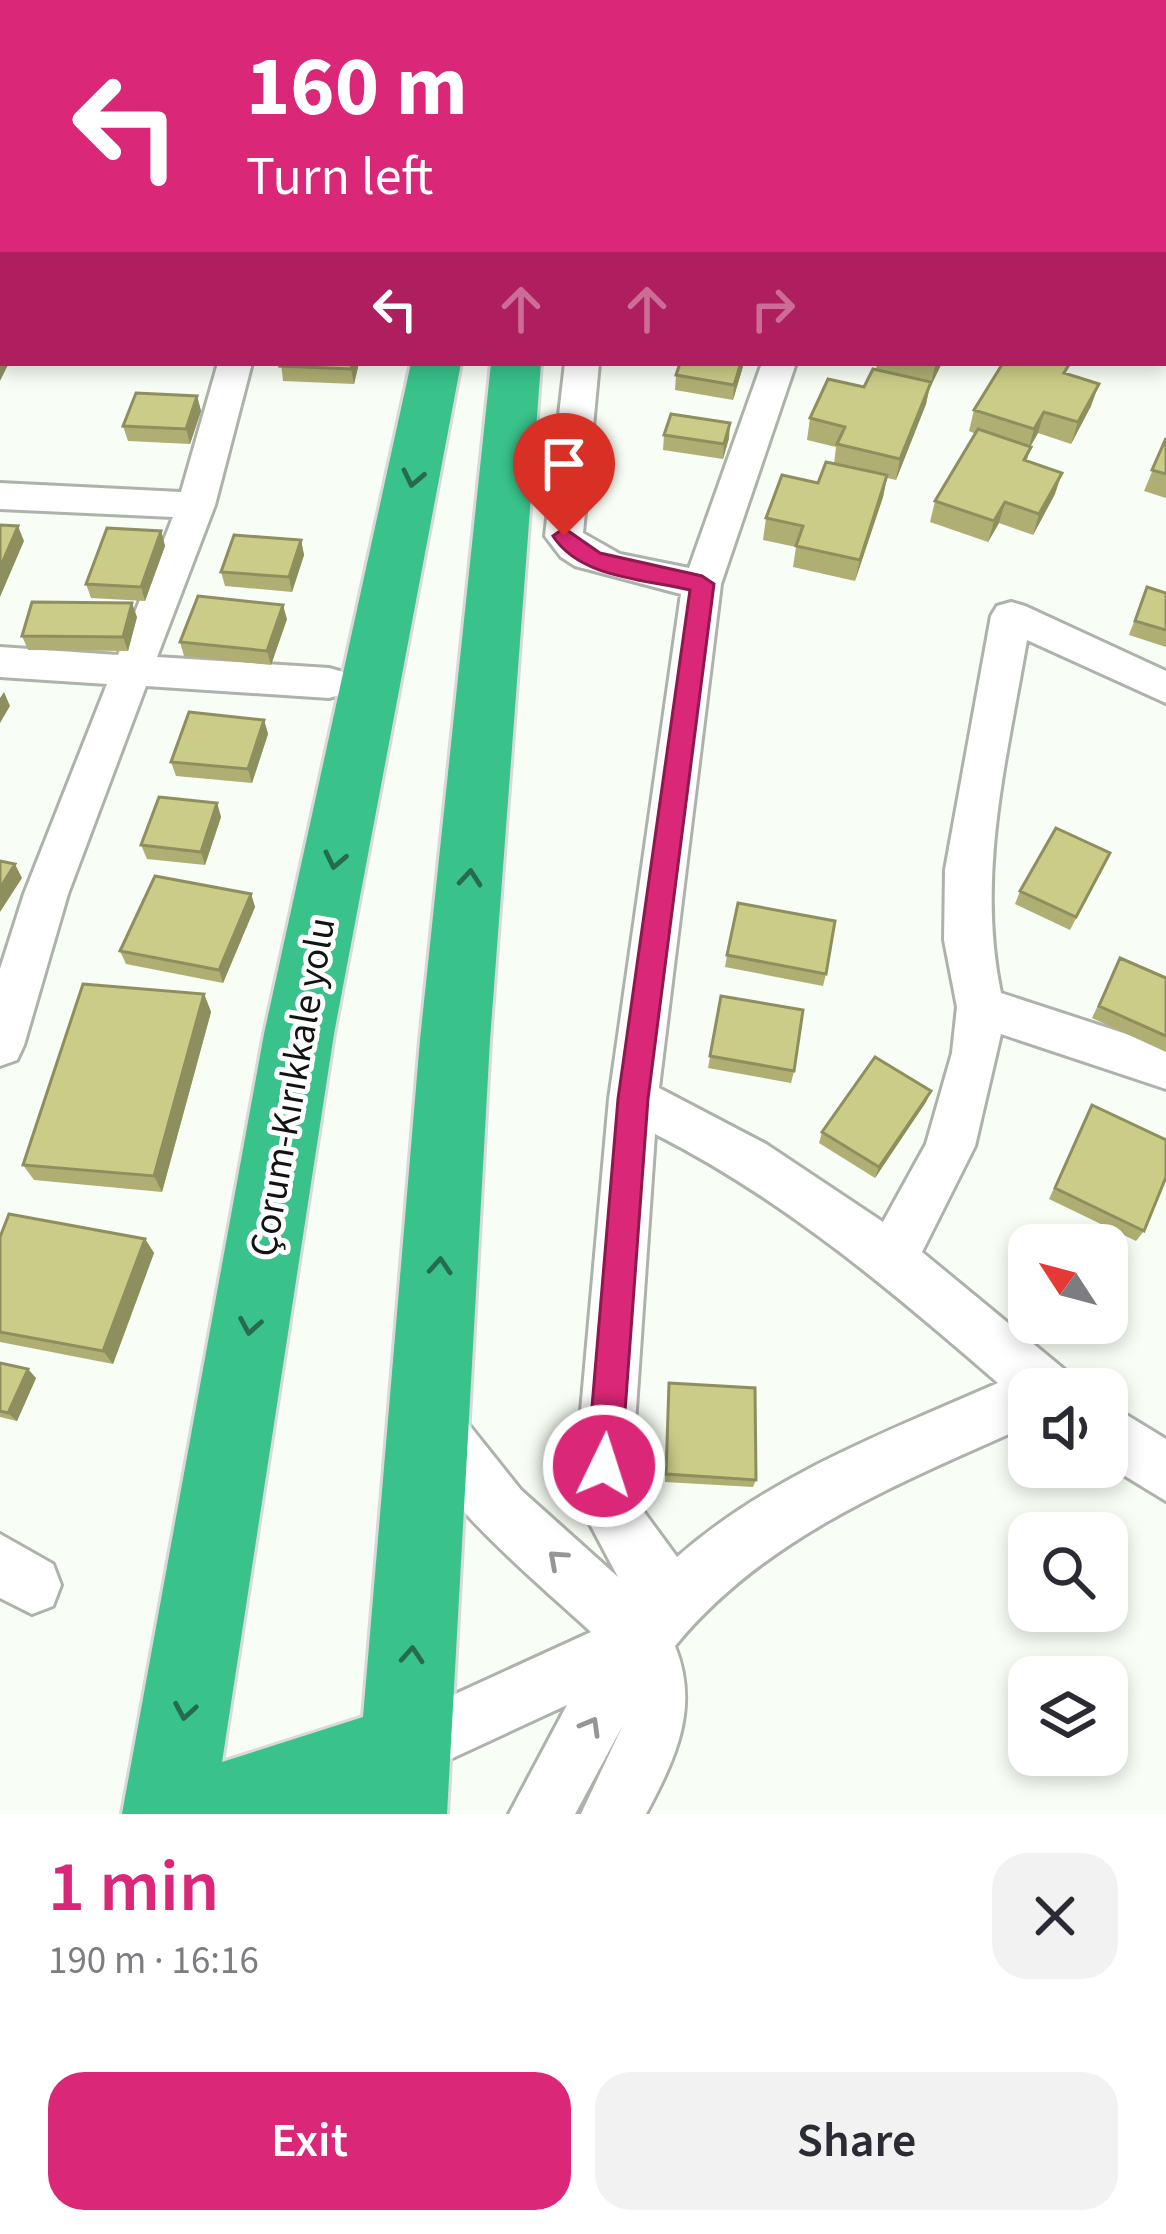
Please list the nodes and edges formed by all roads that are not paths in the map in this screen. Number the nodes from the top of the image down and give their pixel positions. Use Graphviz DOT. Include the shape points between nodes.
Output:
graph roads {
  1 [pos="235,366"];
  2 [pos="435,366"];
  3 [pos="516,366"];
  4 [pos="582,366"];
  5 [pos="778,366"];
  6 [pos="0,496"];
  7 [pos="196,505"];
  8 [pos="702,584"];
  9 [pos="0,662"];
  10 [pos="134,670"];
  11 [pos="329,683"];
  12 [pos="1166,688"];
  13 [pos="980,1007"];
  14 [pos="0,1045"];
  15 [pos="1166,1068"];
  16 [pos="633,1099"];
  17 [pos="891,1256"];
  18 [pos="1022,1368"];
  19 [pos="1008,1407"];
  20 [pos="429,1420"];
  21 [pos="1128,1446"];
  22 [pos="1166,1473"];
  23 [pos="660,1618"];
  24 [pos="403,1781"];
  25 [pos="168,1814"];
  26 [pos="203,1814"];
  27 [pos="540,1814"];
  28 [pos="611,1814"];
  1 -- 7 [label="street"];
  2 -- 25 [label="highway, Çorum-Kırıkkale yolu, one-way" via="299,1034"];
  20 -- 3 [label="highway, one-way"];
  4 -- 8 [label="street" via="564,536 594,560"];
  5 -- 8 [label="street"];
  6 -- 7 [label="street"];
  7 -- 10 [label="street"];
  8 -- 16 [label="street"];
  9 -- 10 [label="street"];
  10 -- 11 [label="street"];
  10 -- 14 [label="street" via="46,894"];
  12 -- 13 [label="street" via="1011,616 967,870 967,940"];
  13 -- 15 [label="street"];
  13 -- 17 [label="street" via="950,1147"];
  16 -- 17 [label="street" via="757,1161"];
  16 -- 23 [label="street" via="604,1466 615,1522"];
  17 -- 18 [label="street"];
  19 -- 23 [label="street" via="766,1525"];
  23 -- 20 [label="street, one-way" via="501,1510"];
  24 -- 20 [label="highway, one-way"];
  21 -- 22 [label="street"];
  23 -- 24 [label="street"];
  27 -- 23 [label="street, one-way"];
  23 -- 28 [label="street" via="654,1734"];
  24 -- 26 [label="highway"];
}
